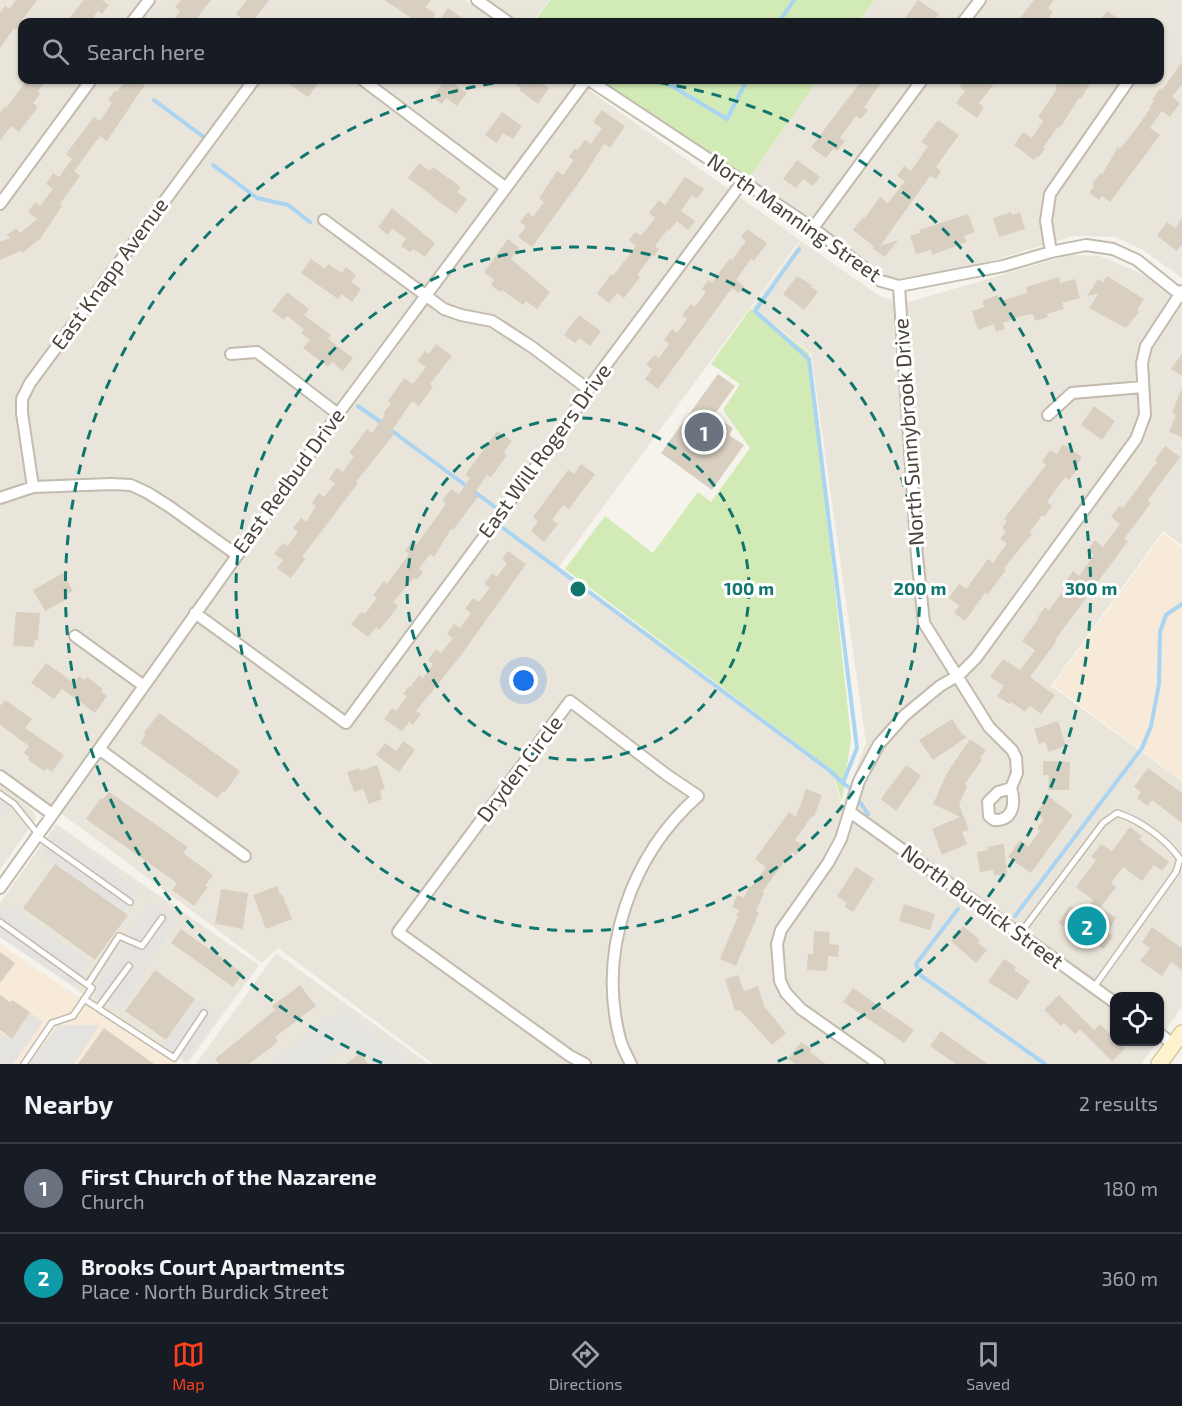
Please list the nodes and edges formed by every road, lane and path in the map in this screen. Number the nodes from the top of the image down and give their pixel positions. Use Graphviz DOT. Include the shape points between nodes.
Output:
graph roads {
  1 [pos="148,0"];
  2 [pos="477,0"];
  3 [pos="980,0"];
  4 [pos="135,18"];
  5 [pos="502,18"];
  6 [pos="966,18"];
  7 [pos="88,84"];
  8 [pos="251,84"];
  9 [pos="368,84"];
  10 [pos="584,84"];
  11 [pos="593,84"];
  12 [pos="919,84"];
  13 [pos="1126,84"];
  14 [pos="743,181"];
  15 [pos="506,188"];
  16 [pos="0,204"];
  17 [pos="324,220"];
  18 [pos="813,228"];
  19 [pos="1051,252"];
  20 [pos="899,286"];
  21 [pos="1181,294"];
  22 [pos="427,296"];
  23 [pos="231,354"];
  24 [pos="1143,387"];
  25 [pos="588,389"];
  26 [pos="338,414"];
  27 [pos="1048,415"];
  28 [pos="33,487"];
  29 [pos="0,498"];
  30 [pos="237,555"];
  31 [pos="195,613"];
  32 [pos="75,636"];
  33 [pos="959,675"];
  34 [pos="144,686"];
  35 [pos="99,749"];
  36 [pos="0,776"];
  37 [pos="1011,788"];
  38 [pos="0,794"];
  39 [pos="850,812"];
  40 [pos="52,814"];
  41 [pos="37,835"];
  42 [pos="245,856"];
  43 [pos="0,888"];
  44 [pos="130,902"];
  45 [pos="162,918"];
  46 [pos="0,922"];
  47 [pos="1019,935"];
  48 [pos="129,966"];
  49 [pos="88,984"];
  50 [pos="1094,987"];
  51 [pos="84,999"];
  52 [pos="1110,999"];
  53 [pos="98,1008"];
  54 [pos="204,1013"];
  55 [pos="1164,1035"];
  56 [pos="1179,1040"];
  57 [pos="24,1064"];
  58 [pos="585,1064"];
  59 [pos="631,1064"];
  60 [pos="879,1064"];
  61 [pos="1159,1064"];
  1 -- 4 [label="street"];
  2 -- 5 [label="street"];
  3 -- 6 [label="street"];
  7 -- 16 [label="street"];
  8 -- 28 [label="street, East Knapp Avenue" via="30,383 22,399 22,413"];
  9 -- 15 [label="street"];
  10 -- 15 [label="street, East Redbud Drive"];
  11 -- 14 [label="street, North Manning Street"];
  12 -- 18 [label="street"];
  13 -- 19 [label="street" via="1050,194 1046,221"];
  14 -- 18 [label="street, North Manning Street"];
  14 -- 25 [label="street, East Will Rogers Drive"];
  15 -- 22 [label="street, East Redbud Drive"];
  17 -- 22 [label="street"];
  18 -- 20 [label="street, North Manning Street" via="881,281"];
  19 -- 20 [label="street, North Manning Street"];
  19 -- 21 [label="street, North Manning Street" via="1086,245 1113,249 1137,260"];
  20 -- 33 [label="street, North Sunnybrook Drive" via="924,623"];
  21 -- 24 [label="street" via="1146,346"];
  22 -- 25 [label="street" via="444,309 492,321"];
  22 -- 26 [label="street, East Redbud Drive"];
  23 -- 26 [label="street" via="257,352"];
  24 -- 27 [label="street" via="1072,393"];
  24 -- 33 [label="street" via="1145,416 1136,439 976,658"];
  25 -- 31 [label="street, East Will Rogers Drive" via="566,426 346,723"];
  26 -- 30 [label="street, East Redbud Drive"];
  28 -- 29 [label="street"];
  28 -- 30 [label="street" via="131,485 155,497"];
  30 -- 31 [label="street, East Redbud Drive"];
  31 -- 34 [label="street, East Redbud Drive"];
  32 -- 34 [label="street"];
  33 -- 37 [label="street, North Sunnybrook Drive" via="989,727 1016,758 1017,773"];
  33 -- 39 [label="street" via="905,715 879,744 859,781"];
  34 -- 35 [label="street, East Redbud Drive"];
  35 -- 40 [label="street, East Redbud Drive"];
  35 -- 42 [label="street"];
  36 -- 40 [label="street"];
  38 -- 41 [label="lane" via="14,804"];
  39 -- 47 [label="street, North Burdick Street"];
  39 -- 60 [label="street" via="828,863 781,930 777,960 780,981 801,1009"];
  40 -- 41 [label="street, East Redbud Drive"];
  41 -- 43 [label="street, East Redbud Drive"];
  41 -- 44 [label="lane"];
  45 -- 49 [label="lane" via="142,946 119,936"];
  46 -- 49 [label="lane"];
  47 -- 50 [label="street, North Burdick Street"];
  47 -- 50 [label="lane" via="1103,823 1117,813 1130,817 1172,846 1180,858 1176,872"];
  48 -- 53 [label="lane"];
  49 -- 51 [label="lane" via="92,988"];
  50 -- 52 [label="street, North Burdick Street"];
  51 -- 53 [label="lane"];
  51 -- 57 [label="lane" via="73,1016 52,1023"];
  53 -- 54 [label="lane" via="174,1058"];
  55 -- 56 [label="street"];
  56 -- 61 [label="main road"];
  58 -- 59 [label="street, Dryden Circle" via="398,932 570,701 698,796 682,809 641,867 618,926 612,988 620,1040"];
}
